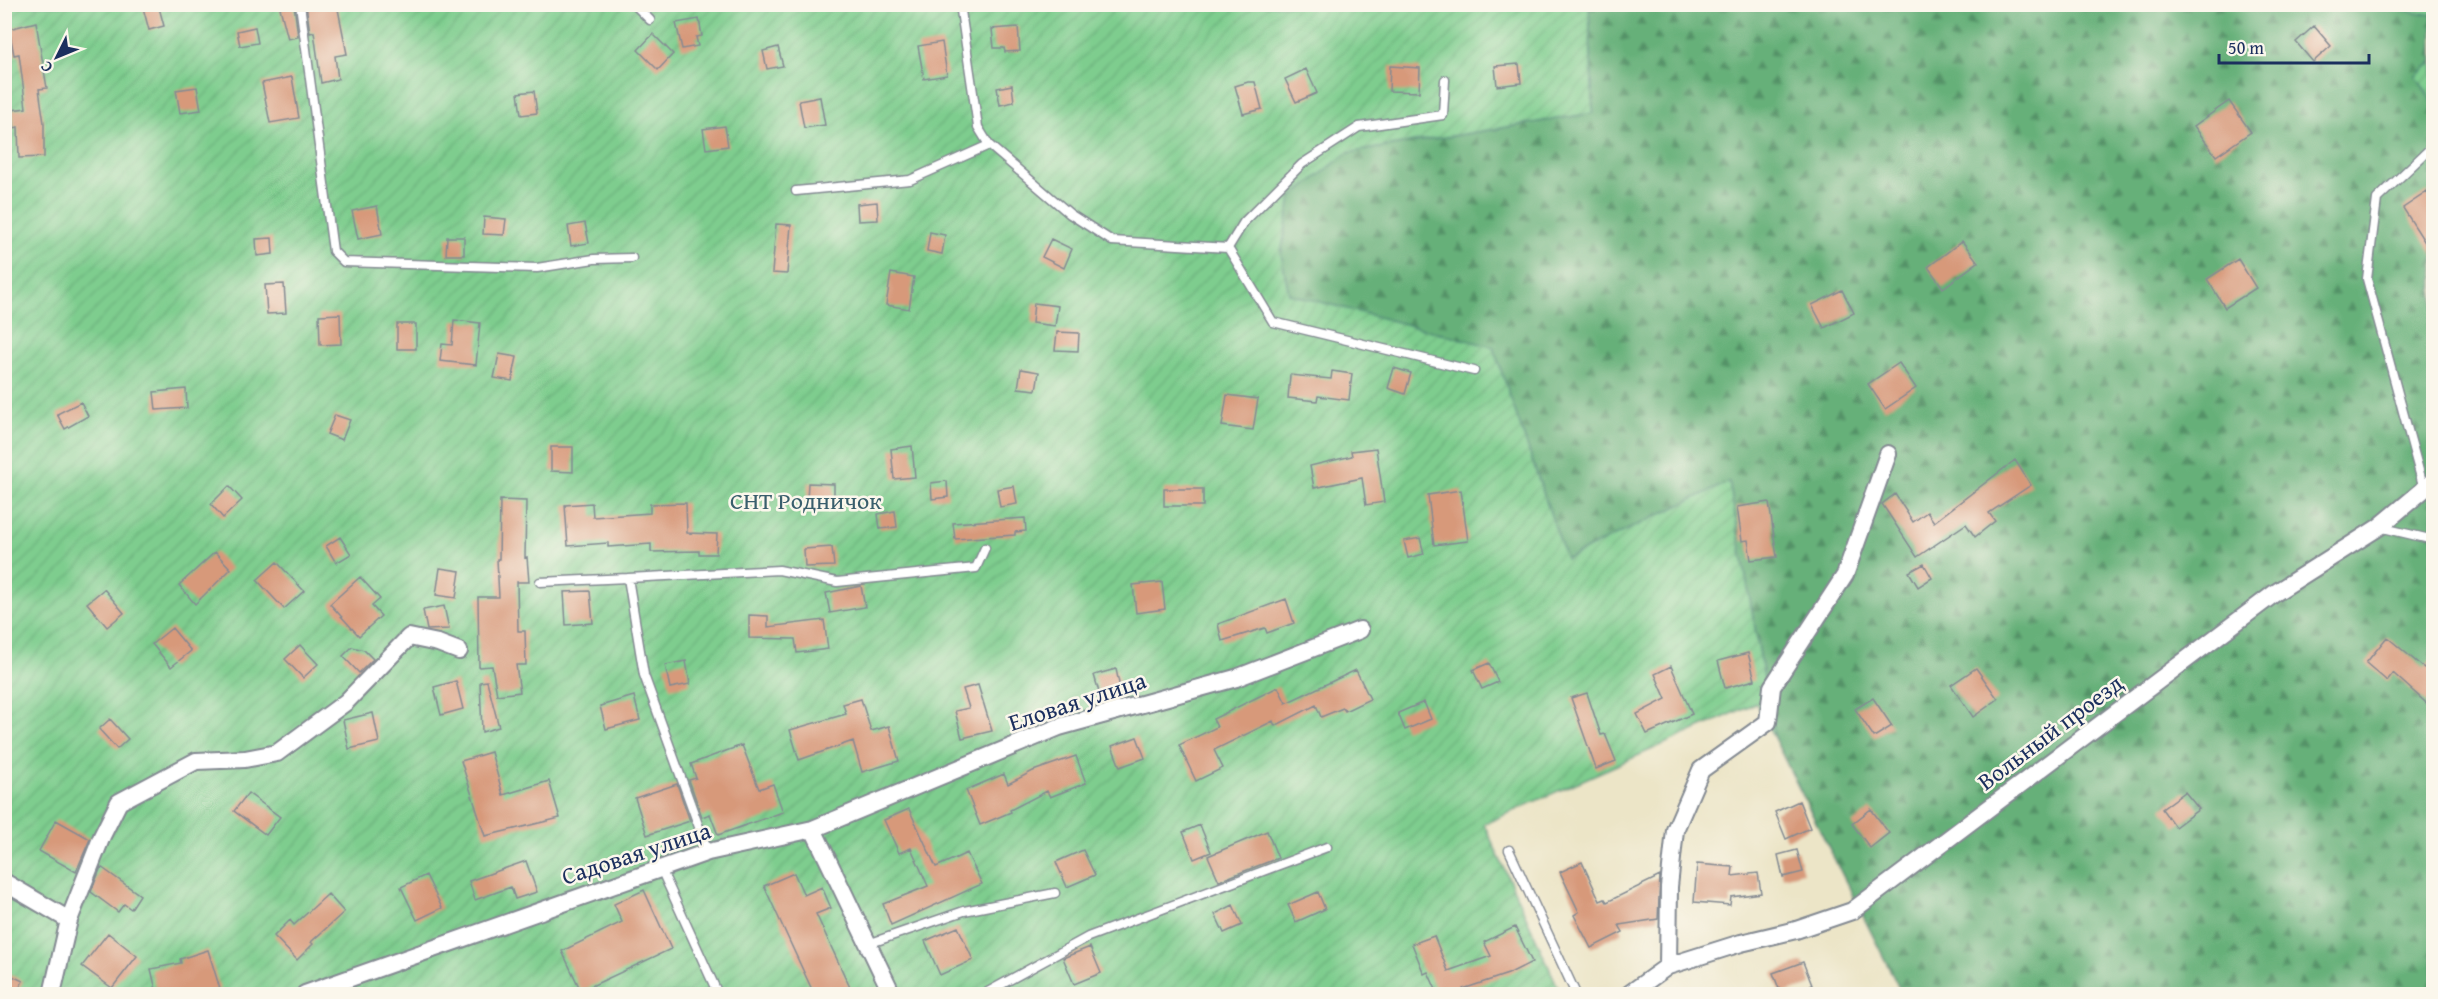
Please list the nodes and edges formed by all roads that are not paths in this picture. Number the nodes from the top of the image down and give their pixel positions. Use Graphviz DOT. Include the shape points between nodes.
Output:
graph roads {
  1 [pos="300,4"];
  2 [pos="634,4"];
  3 [pos="960,4"];
  4 [pos="650,20"];
  5 [pos="1444,80"];
  6 [pos="989,145"];
  7 [pos="2433,146"];
  8 [pos="796,192"];
  9 [pos="1228,248"];
  10 [pos="632,258"];
  11 [pos="1474,371"];
  12 [pos="1888,454"];
  13 [pos="2430,486"];
  14 [pos="2379,527"];
  15 [pos="2433,540"];
  16 [pos="986,549"];
  17 [pos="628,578"];
  18 [pos="540,582"];
  19 [pos="1360,630"];
  20 [pos="459,651"];
  21 [pos="813,829"];
  22 [pos="1327,847"];
  23 [pos="1509,850"];
  24 [pos="708,852"];
  25 [pos="661,869"];
  26 [pos="4,882"];
  27 [pos="1055,893"];
  28 [pos="69,920"];
  29 [pos="868,944"];
  30 [pos="1668,966"];
  31 [pos="1649,980"];
  32 [pos="52,994"];
  33 [pos="305,994"];
  34 [pos="718,994"];
  35 [pos="891,994"];
  36 [pos="984,994"];
  37 [pos="1576,994"];
  38 [pos="1629,994"];
  39 [pos="1658,994"];
  1 -- 10 [label="lane" via="333,250 338,259 537,268"];
  2 -- 4 [label="lane"];
  3 -- 6 [label="lane" via="978,127"];
  5 -- 9 [label="lane" via="1443,115 1359,127 1302,164 1244,222"];
  6 -- 8 [label="lane" via="910,180"];
  6 -- 9 [label="lane" via="1070,214 1112,241"];
  7 -- 13 [label="lane" via="2377,199 2367,279"];
  9 -- 11 [label="lane" via="1273,322"];
  12 -- 30 [label="street" via="1845,575 1772,687 1768,722 1701,770 1675,830 1669,887"];
  13 -- 14 [label="street, Вольный проезд"];
  14 -- 15 [label="lane"];
  14 -- 30 [label="street, Вольный проезд" via="2276,593 1852,911"];
  16 -- 17 [label="lane" via="976,568 837,582 779,570"];
  17 -- 18 [label="lane"];
  17 -- 24 [label="lane" via="644,675"];
  19 -- 21 [label="street, Еловая улица" via="1236,678 1059,727"];
  20 -- 28 [label="street" via="409,637 346,702 277,753 246,759 196,760 119,802"];
  21 -- 24 [label="street, Садовая улица"];
  21 -- 29 [label="street"];
  22 -- 36 [label="lane" via="1088,937"];
  23 -- 37 [label="lane"];
  24 -- 25 [label="street, Садовая улица"];
  25 -- 33 [label="street, Садовая улица"];
  25 -- 34 [label="lane"];
  26 -- 28 [label="street"];
  27 -- 29 [label="lane" via="964,911"];
  28 -- 32 [label="street"];
  29 -- 35 [label="street"];
  30 -- 31 [label="street"];
  31 -- 38 [label="street"];
  31 -- 39 [label="street"];
}
